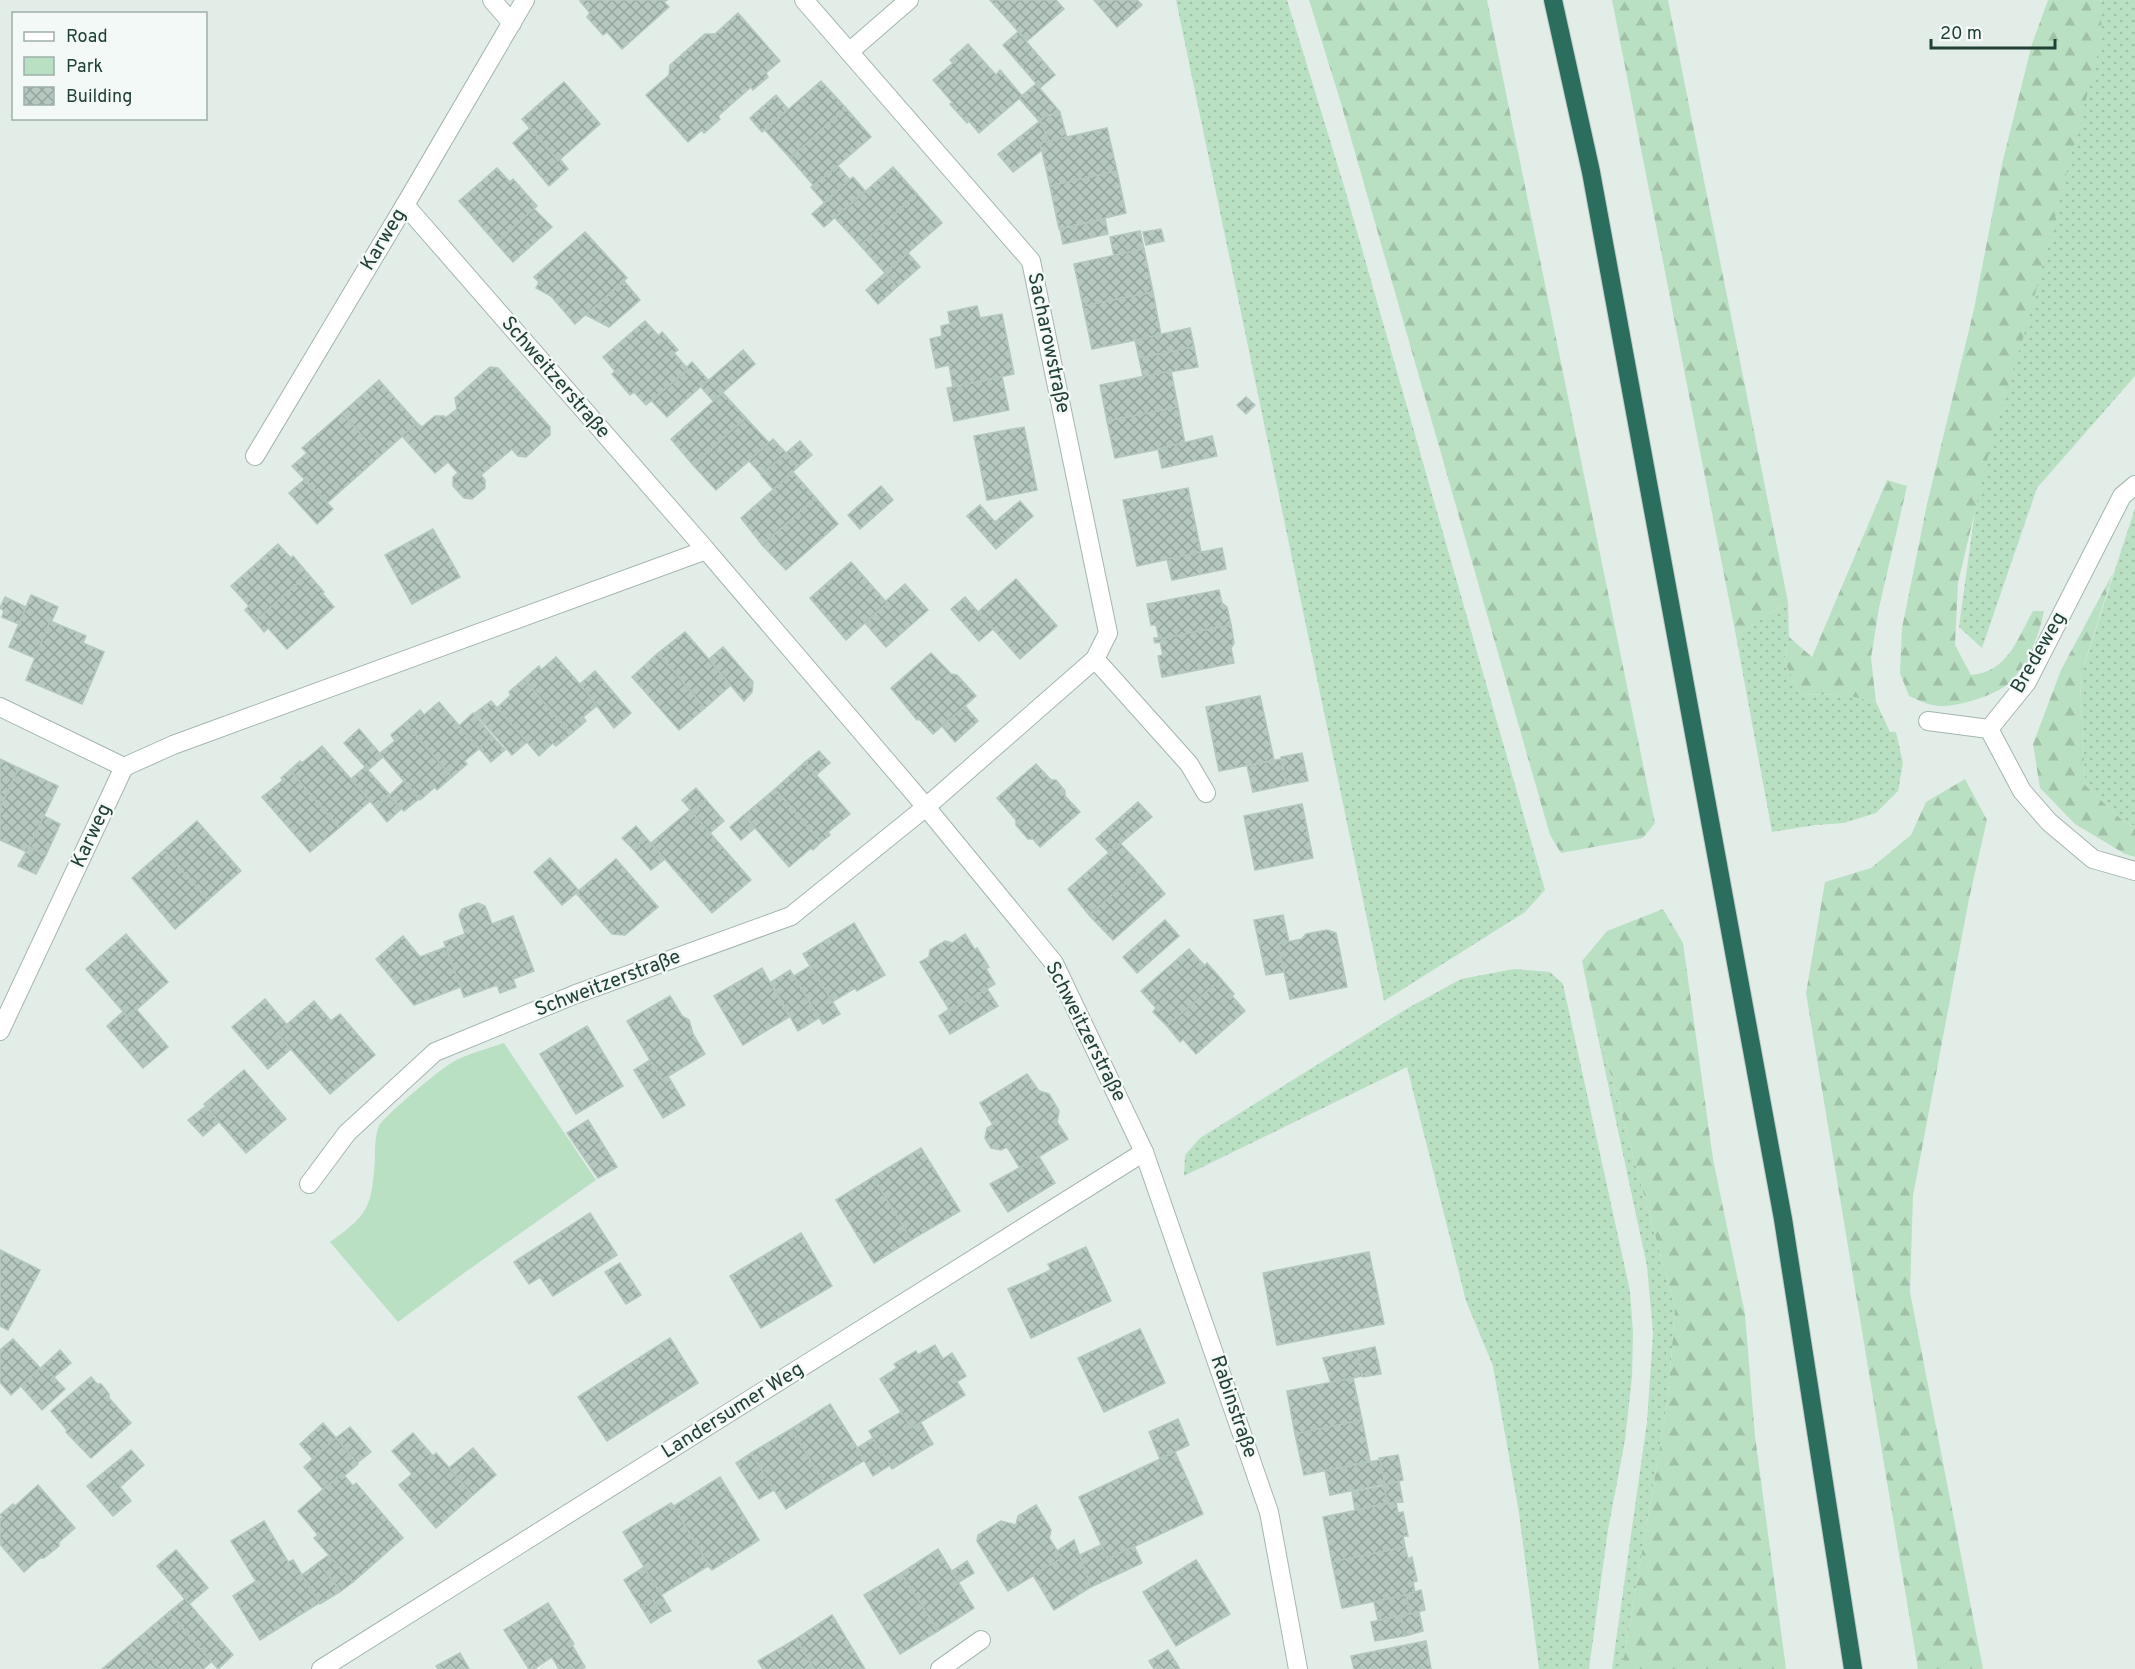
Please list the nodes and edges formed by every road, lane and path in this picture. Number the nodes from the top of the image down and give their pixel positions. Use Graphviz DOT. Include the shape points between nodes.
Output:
graph roads {
  1 [pos="492,0"];
  2 [pos="525,0"];
  3 [pos="804,0"];
  4 [pos="909,0"];
  5 [pos="1553,0"];
  6 [pos="512,23"];
  7 [pos="849,52"];
  8 [pos="405,205"];
  9 [pos="255,456"];
  10 [pos="2135,485"];
  11 [pos="705,550"];
  12 [pos="1095,659"];
  13 [pos="0,707"];
  14 [pos="1928,721"];
  15 [pos="1989,729"];
  16 [pos="124,767"];
  17 [pos="1206,793"];
  18 [pos="926,807"];
  19 [pos="2135,871"];
  20 [pos="0,1031"];
  21 [pos="1144,1152"];
  22 [pos="309,1184"];
  23 [pos="981,1640"];
  24 [pos="321,1669"];
  25 [pos="940,1669"];
  26 [pos="1298,1669"];
  27 [pos="1852,1669"];
  1 -- 6 [label="street"];
  2 -- 6 [label="street, Karweg"];
  3 -- 7 [label="street, Sacharowstraße"];
  4 -- 7 [label="street"];
  5 -- 27 [label="highway" via="1591,172 1783,1219"];
  6 -- 8 [label="street, Karweg"];
  7 -- 12 [label="street, Sacharowstraße" via="1031,261 1108,633"];
  8 -- 9 [label="street, Karweg"];
  8 -- 11 [label="street, Schweitzerstraße"];
  10 -- 15 [label="street, Bredeweg" via="2122,496 2027,682"];
  11 -- 16 [label="street"];
  11 -- 18 [label="street, Schweitzerstraße"];
  12 -- 17 [label="street" via="1189,764"];
  12 -- 18 [label="street, Sacharowstraße"];
  13 -- 16 [label="street"];
  14 -- 15 [label="street"];
  15 -- 19 [label="street" via="2022,790 2049,822 2093,859"];
  16 -- 20 [label="street, Karweg"];
  18 -- 21 [label="street, Schweitzerstraße" via="1054,963"];
  18 -- 22 [label="street, Schweitzerstraße" via="792,916 576,994 435,1052 347,1133"];
  21 -- 24 [label="street, Landersumer Weg"];
  21 -- 26 [label="street, Rabinstraße" via="1269,1512"];
  23 -- 25 [label="street"];
}
